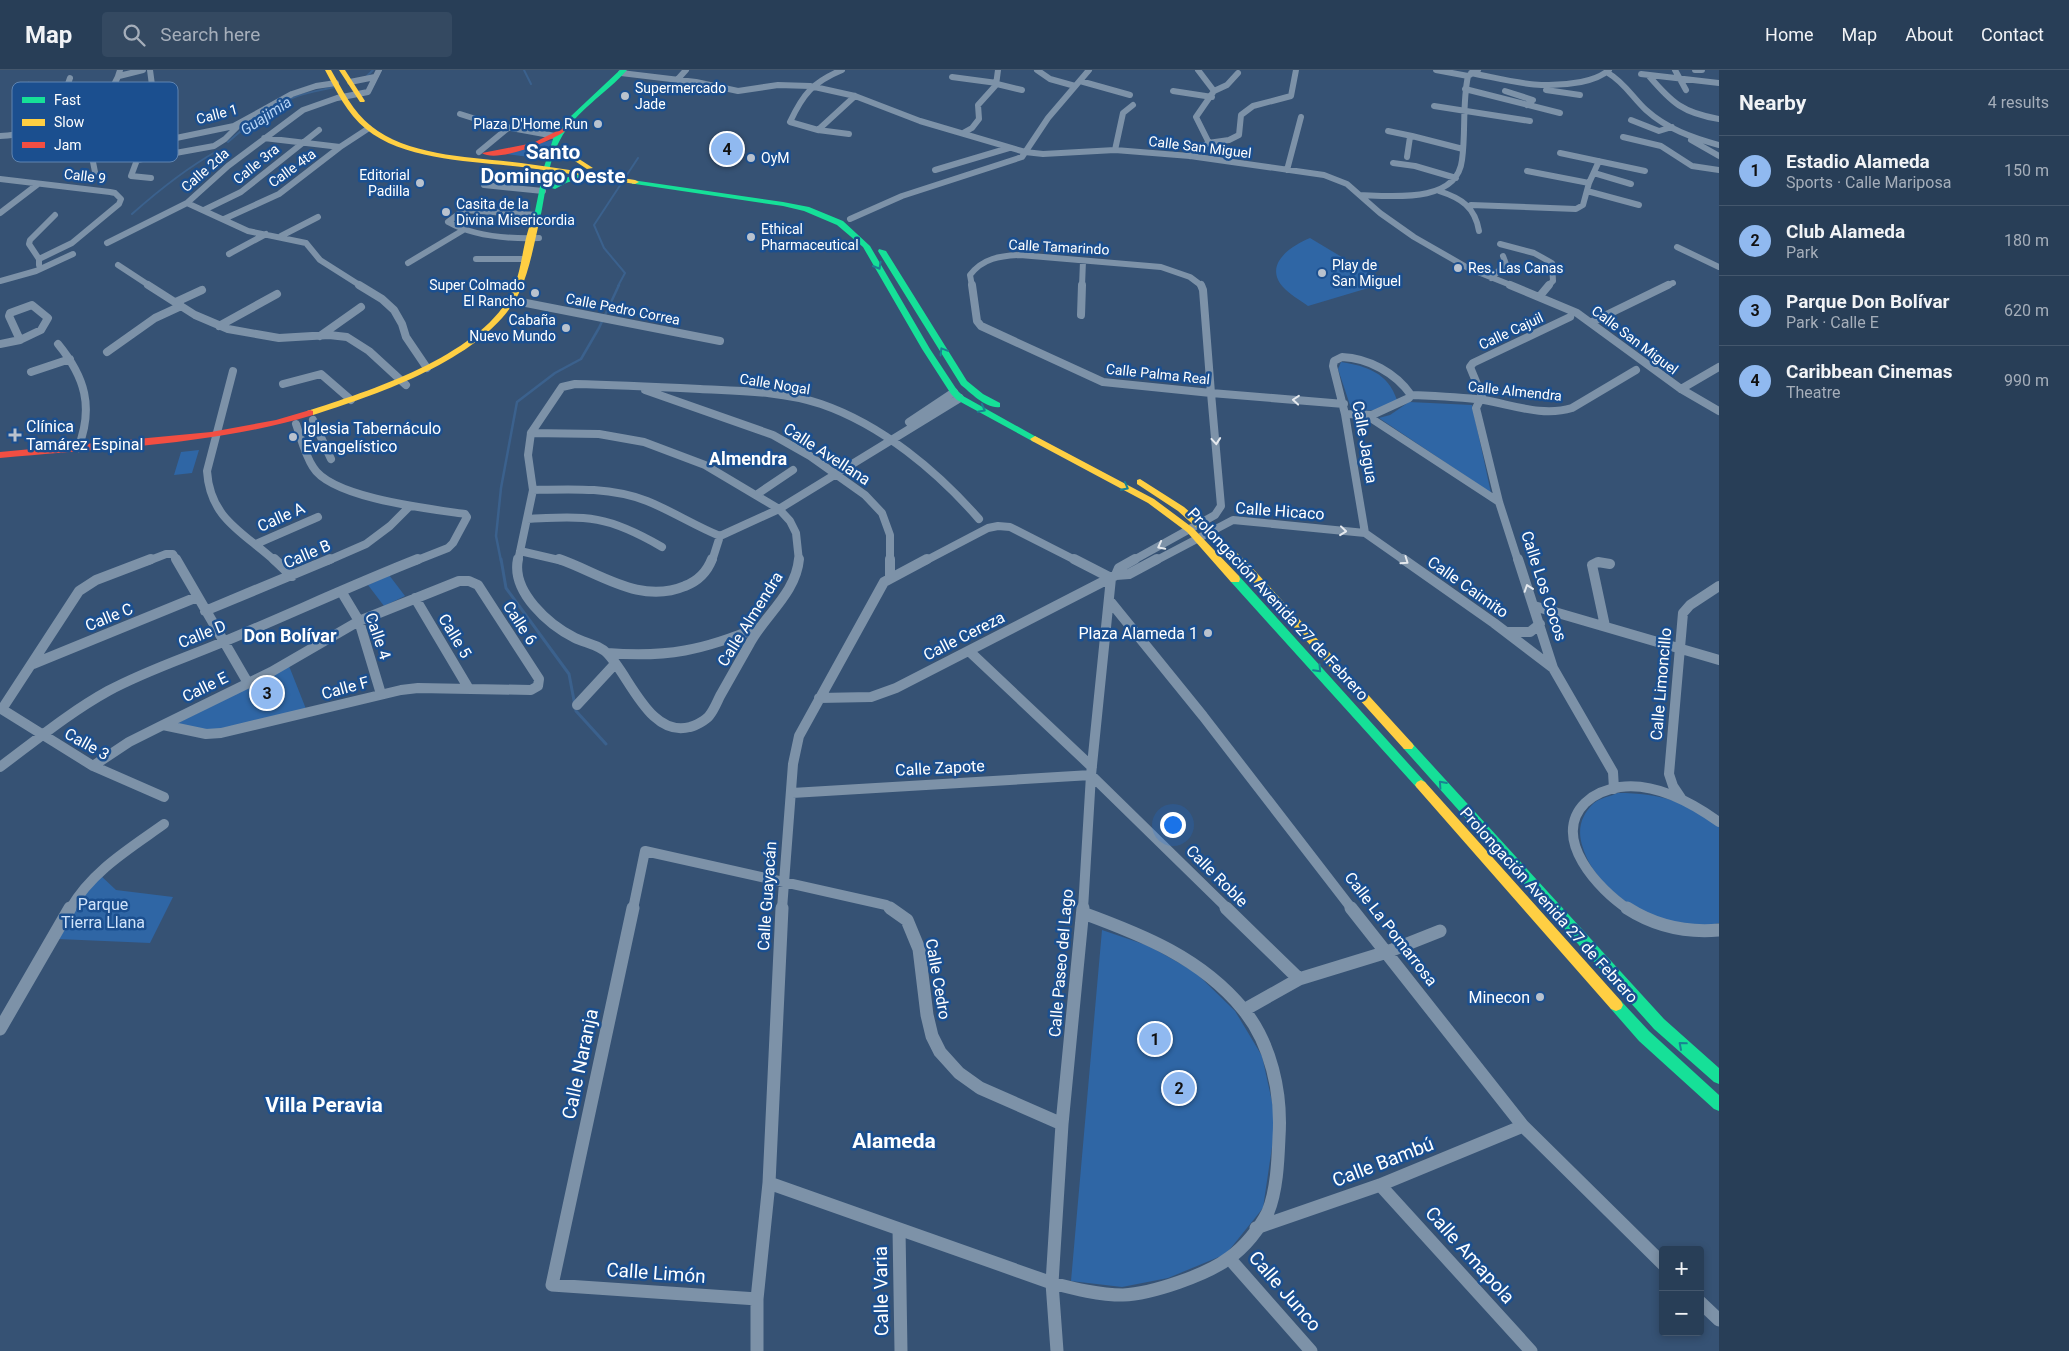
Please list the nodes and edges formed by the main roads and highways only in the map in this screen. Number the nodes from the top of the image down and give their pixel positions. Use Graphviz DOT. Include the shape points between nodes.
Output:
graph roads {
  1 [pos="328,70"];
  2 [pos="342,70"];
  3 [pos="621,71"];
  4 [pos="601,94"];
  5 [pos="560,133"];
  6 [pos="560,149"];
  7 [pos="482,152"];
  8 [pos="519,165"];
  9 [pos="552,166"];
  10 [pos="592,171"];
  11 [pos="629,177"];
  12 [pos="546,187"];
  13 [pos="535,238"];
  14 [pos="515,302"];
  15 [pos="404,382"];
  16 [pos="1030,423"];
  17 [pos="216,437"];
  18 [pos="0,455"];
  19 [pos="0,462"];
  20 [pos="1115,468"];
  21 [pos="1719,1077"];
  22 [pos="1719,1104"];
  1 -- 8 [label="main road, Prolongación Avenida 27 de Febrero" via="370,128 391,141"];
  2 -- 7 [label="main road, Prolongación Avenida 27 de Febrero" via="370,112 399,135 428,144"];
  3 -- 4 [label="main road"];
  4 -- 5 [label="main road"];
  4 -- 6 [label="main road"];
  5 -- 7 [label="main road" via="531,148"];
  5 -- 9 [label="main road" via="552,149"];
  6 -- 9 [label="main road"];
  6 -- 10 [label="main road"];
  7 -- 9 [label="main road, Prolongación Avenida 27 de Febrero"];
  8 -- 9 [label="main road, Prolongación Avenida 27 de Febrero"];
  8 -- 12 [label="main road" via="539,173"];
  9 -- 10 [label="main road, Prolongación Avenida 27 de Febrero"];
  9 -- 12 [label="main road"];
  10 -- 11 [label="main road, Prolongación Avenida 27 de Febrero"];
  10 -- 12 [label="main road"];
  16 -- 11 [label="main road, Prolongación Avenida 27 de Febrero, one-way" via="980,396 964,383 877,242 850,219 801,200"];
  11 -- 22 [label="main road, Prolongación Avenida 27 de Febrero, one-way" via="789,205 840,223 866,246 957,395 1151,501 1194,534 1644,1036"];
  12 -- 13 [label="main road"];
  12 -- 13 [label="main road" via="537,215"];
  13 -- 14 [label="main road" via="525,258"];
  13 -- 14 [label="main road" via="532,275"];
  14 -- 15 [label="main road" via="464,348"];
  14 -- 15 [label="main road" via="506,320 476,347 439,370"];
  15 -- 17 [label="main road" via="277,423"];
  15 -- 17 [label="main road" via="297,427"];
  17 -- 18 [label="main road"];
  17 -- 19 [label="main road"];
  21 -- 20 [label="main road, Prolongación Avenida 27 de Febrero, one-way" via="1659,1024 1273,595 1206,528 1163,494"];
}
